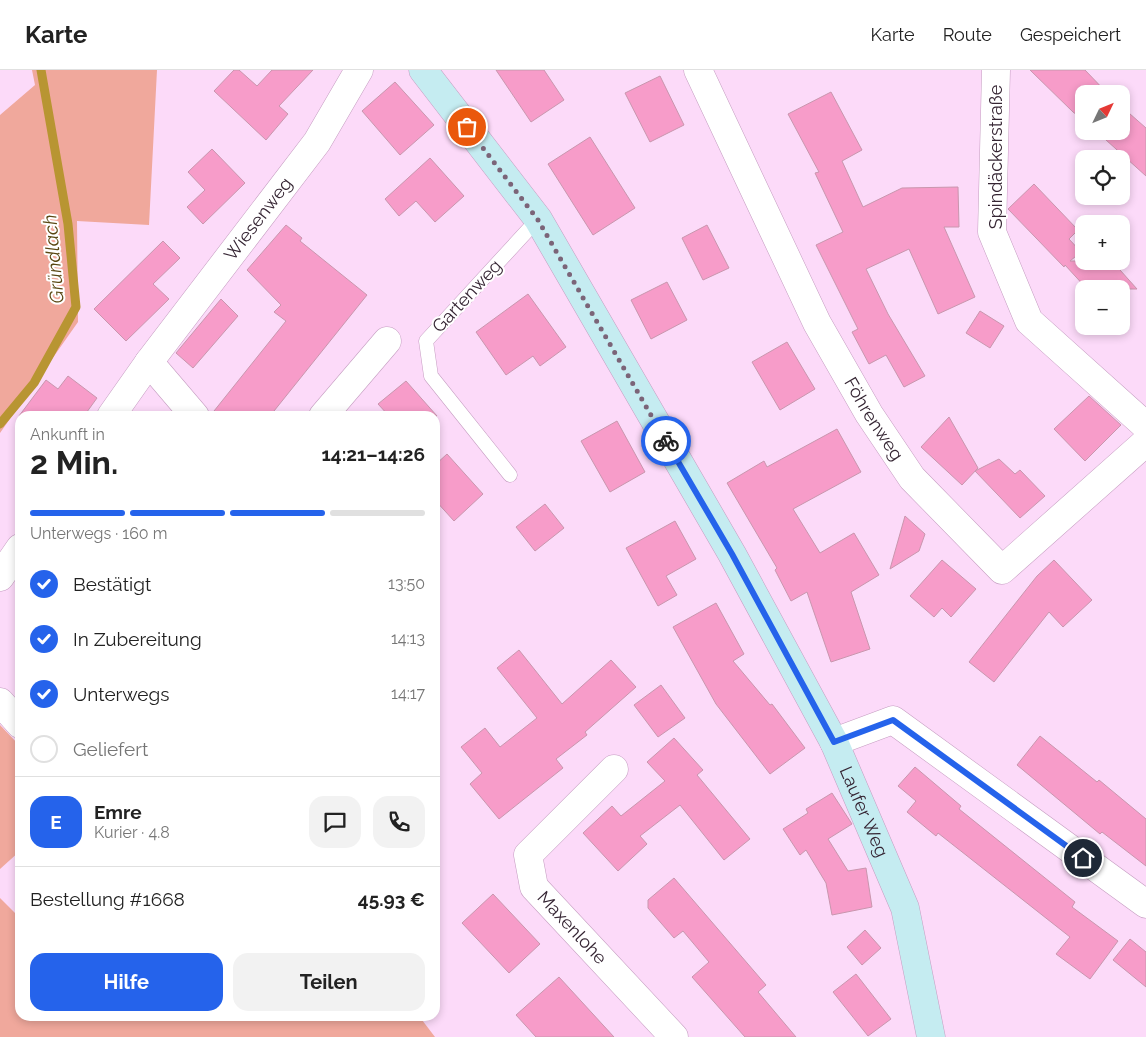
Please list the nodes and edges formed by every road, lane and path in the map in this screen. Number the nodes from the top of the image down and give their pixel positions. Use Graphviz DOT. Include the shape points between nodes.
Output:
graph roads {
  1 [pos="359,70"];
  2 [pos="423,70"];
  3 [pos="698,70"];
  4 [pos="996,70"];
  5 [pos="538,220"];
  6 [pos="387,341"];
  7 [pos="148,362"];
  8 [pos="114,411"];
  9 [pos="191,411"];
  10 [pos="328,411"];
  11 [pos="1146,426"];
  12 [pos="1146,442"];
  13 [pos="510,475"];
  14 [pos="15,555"];
  15 [pos="0,577"];
  16 [pos="0,702"];
  17 [pos="15,718"];
  18 [pos="834,742"];
  19 [pos="614,769"];
  20 [pos="1146,904"];
  21 [pos="674,1037"];
  22 [pos="931,1037"];
  1 -- 7 [label="street, Wiesenweg" via="317,142"];
  2 -- 5 [label="street, Laufer Weg"];
  3 -- 12 [label="street, Föhrenweg" via="817,323 869,414 912,478 1002,570"];
  4 -- 11 [label="street, Spindäckerstraße" via="992,232 1029,320"];
  5 -- 13 [label="lane, Gartenweg" via="426,341 431,376"];
  5 -- 18 [label="street, Laufer Weg" via="732,554"];
  6 -- 10 [label="street"];
  7 -- 8 [label="street, Wiesenweg"];
  7 -- 9 [label="street"];
  14 -- 15 [label="street"];
  16 -- 17 [label="street"];
  18 -- 20 [label="street" via="893,720"];
  18 -- 22 [label="street, Laufer Weg" via="904,908"];
  19 -- 21 [label="street, Maxenlohe" via="528,855 534,887"];
}
